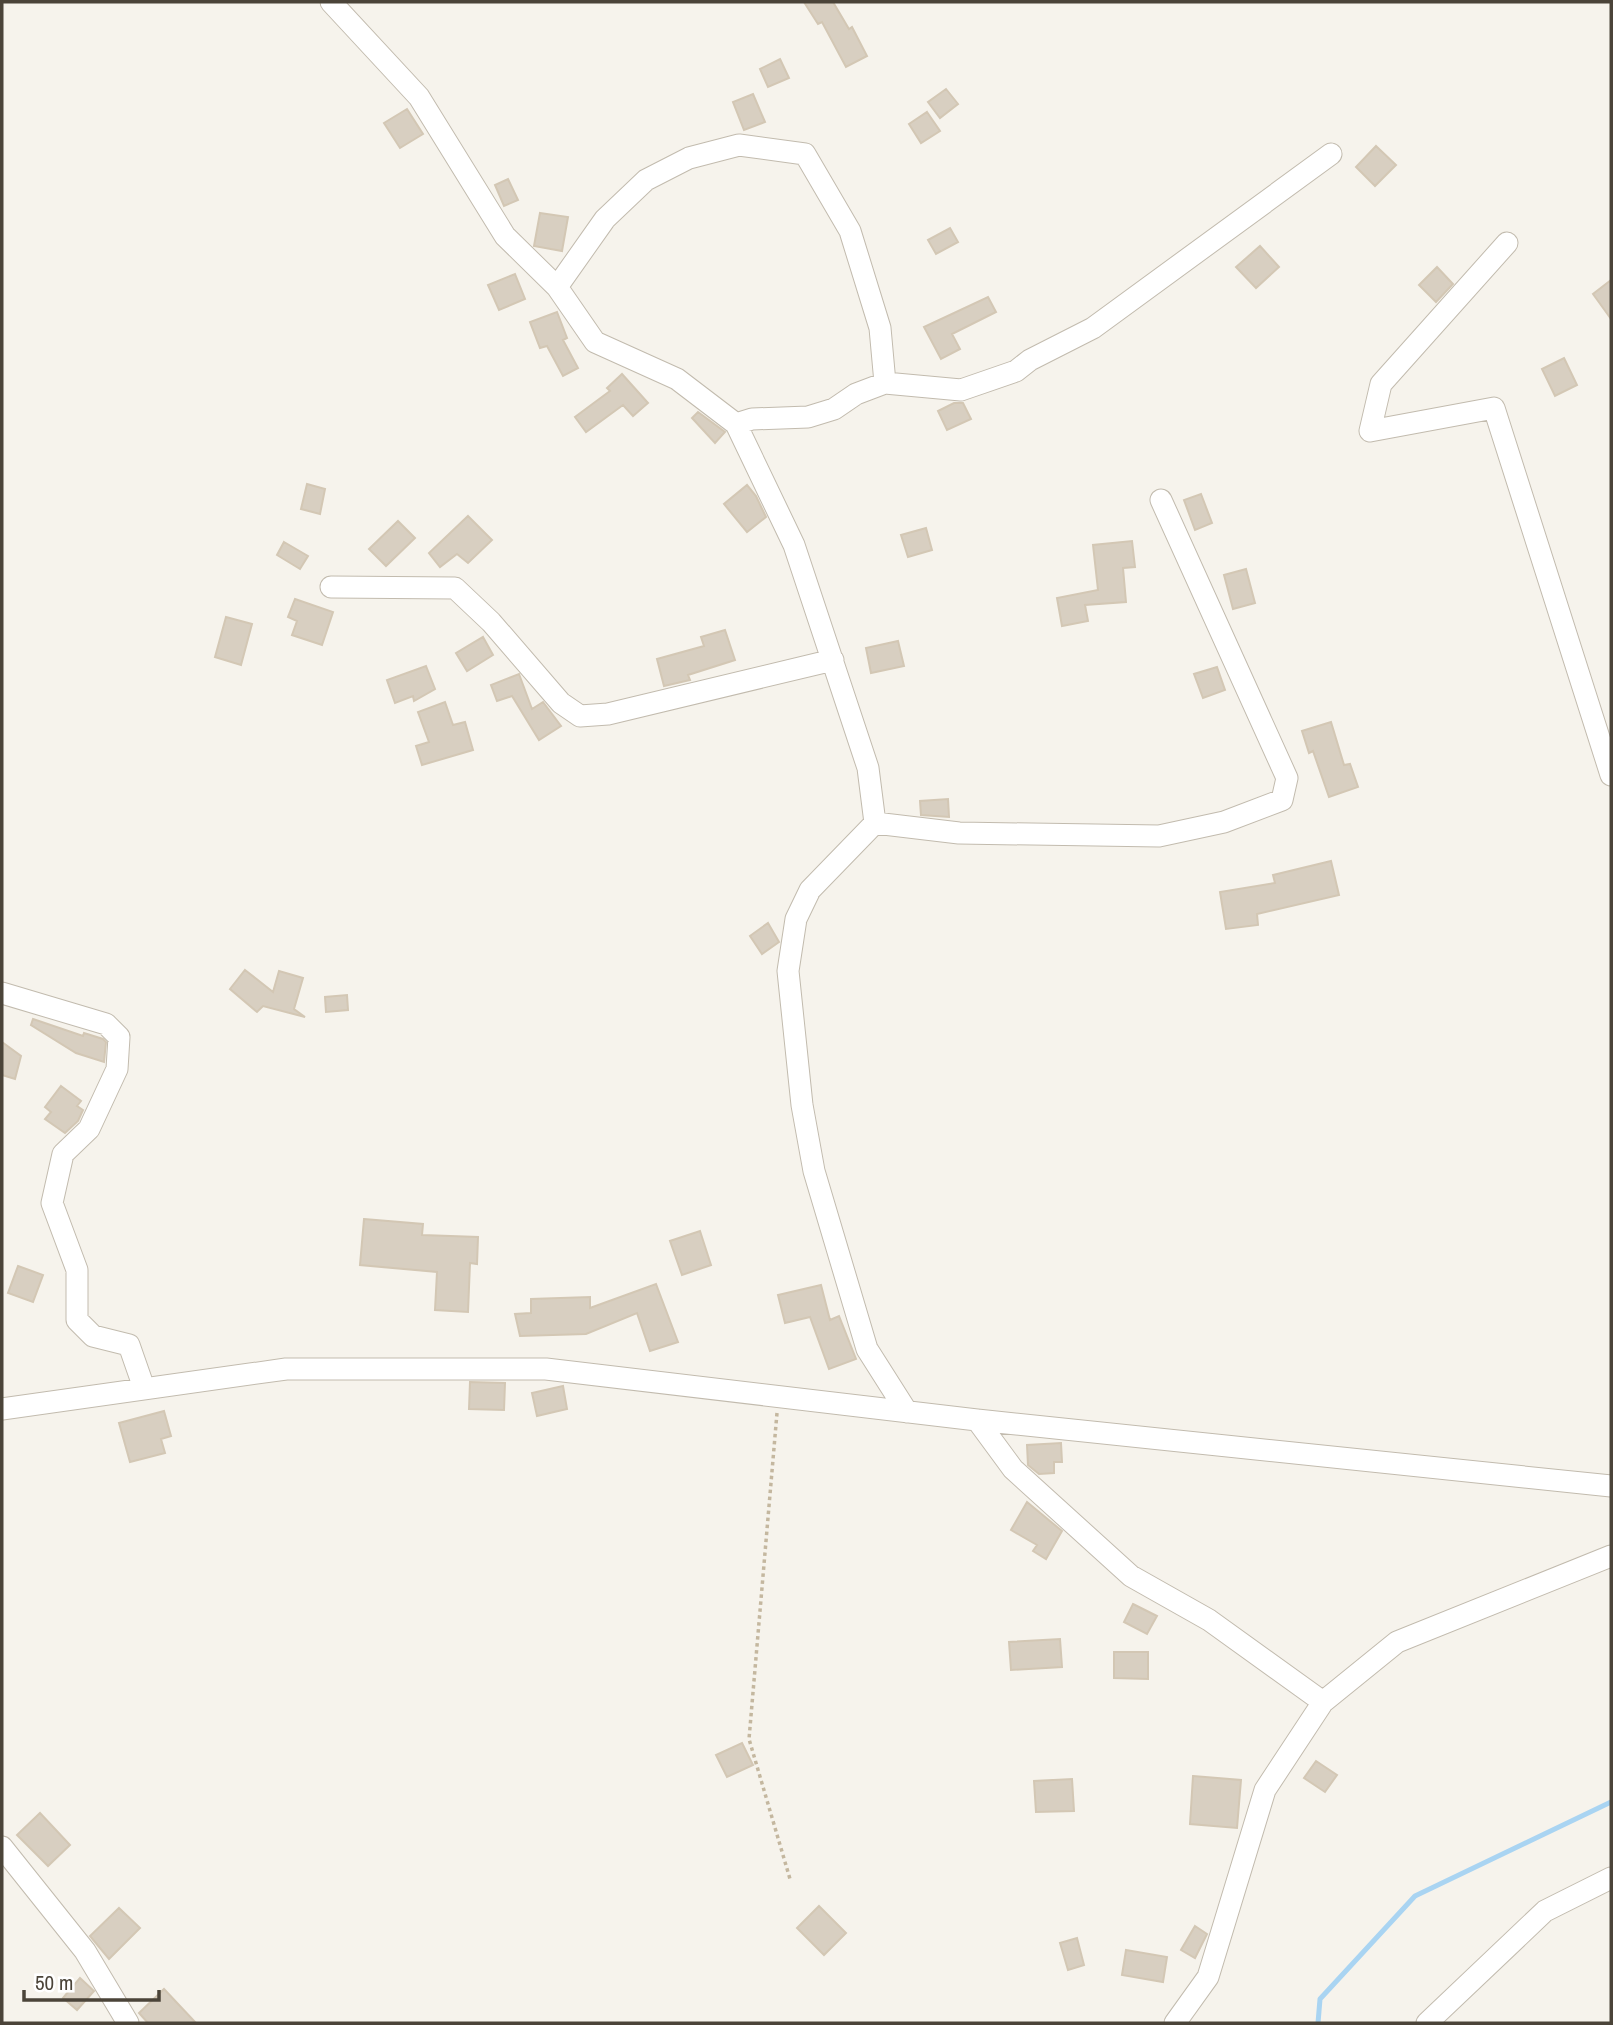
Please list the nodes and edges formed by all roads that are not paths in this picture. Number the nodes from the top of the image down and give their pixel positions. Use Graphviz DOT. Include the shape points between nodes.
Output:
graph roads {
  1 [pos="331,2"];
  2 [pos="1331,154"];
  3 [pos="1507,243"];
  4 [pos="557,288"];
  5 [pos="885,383"];
  6 [pos="736,424"];
  7 [pos="1161,500"];
  8 [pos="331,587"];
  9 [pos="833,660"];
  10 [pos="1611,775"];
  11 [pos="875,823"];
  12 [pos="2,993"];
  13 [pos="144,1388"];
  14 [pos="2,1409"];
  15 [pos="907,1412"];
  16 [pos="977,1420"];
  17 [pos="1611,1486"];
  18 [pos="1611,1556"];
  19 [pos="1323,1702"];
  20 [pos="2,1847"];
  21 [pos="1611,1878"];
  22 [pos="128,2023"];
  23 [pos="1175,2023"];
  24 [pos="1427,2023"];
  1 -- 4 [label="street" via="419,97 505,236"];
  2 -- 5 [label="street" via="1093,328 1030,359 1016,371 961,390"];
  3 -- 10 [label="street" via="1381,384 1370,432 1494,408"];
  4 -- 5 [label="street" via="605,219 646,180 689,158 739,145 805,154 850,231 880,328"];
  4 -- 6 [label="street" via="595,342 677,379"];
  5 -- 6 [label="street" via="808,417"];
  6 -- 9 [label="street" via="794,545"];
  7 -- 11 [label="street" via="1287,778 1282,800 1224,822 1158,836 959,833"];
  8 -- 9 [label="street" via="455,588 561,703 580,716 608,714"];
  9 -- 11 [label="street" via="868,768"];
  11 -- 15 [label="street" via="810,890 796,919 788,971 814,1171 867,1349"];
  12 -- 13 [label="street" via="106,1024 119,1037 117,1069 89,1129 63,1154 52,1203 77,1270 77,1320 93,1336 129,1345"];
  13 -- 14 [label="street"];
  13 -- 15 [label="street" via="286,1369 545,1369"];
  15 -- 16 [label="street"];
  16 -- 17 [label="street"];
  16 -- 19 [label="street" via="1013,1469 1131,1576 1209,1620"];
  18 -- 19 [label="street" via="1398,1642"];
  19 -- 23 [label="street" via="1265,1790 1208,1977"];
  20 -- 22 [label="street" via="85,1951"];
  21 -- 24 [label="street" via="1545,1911"];
}
